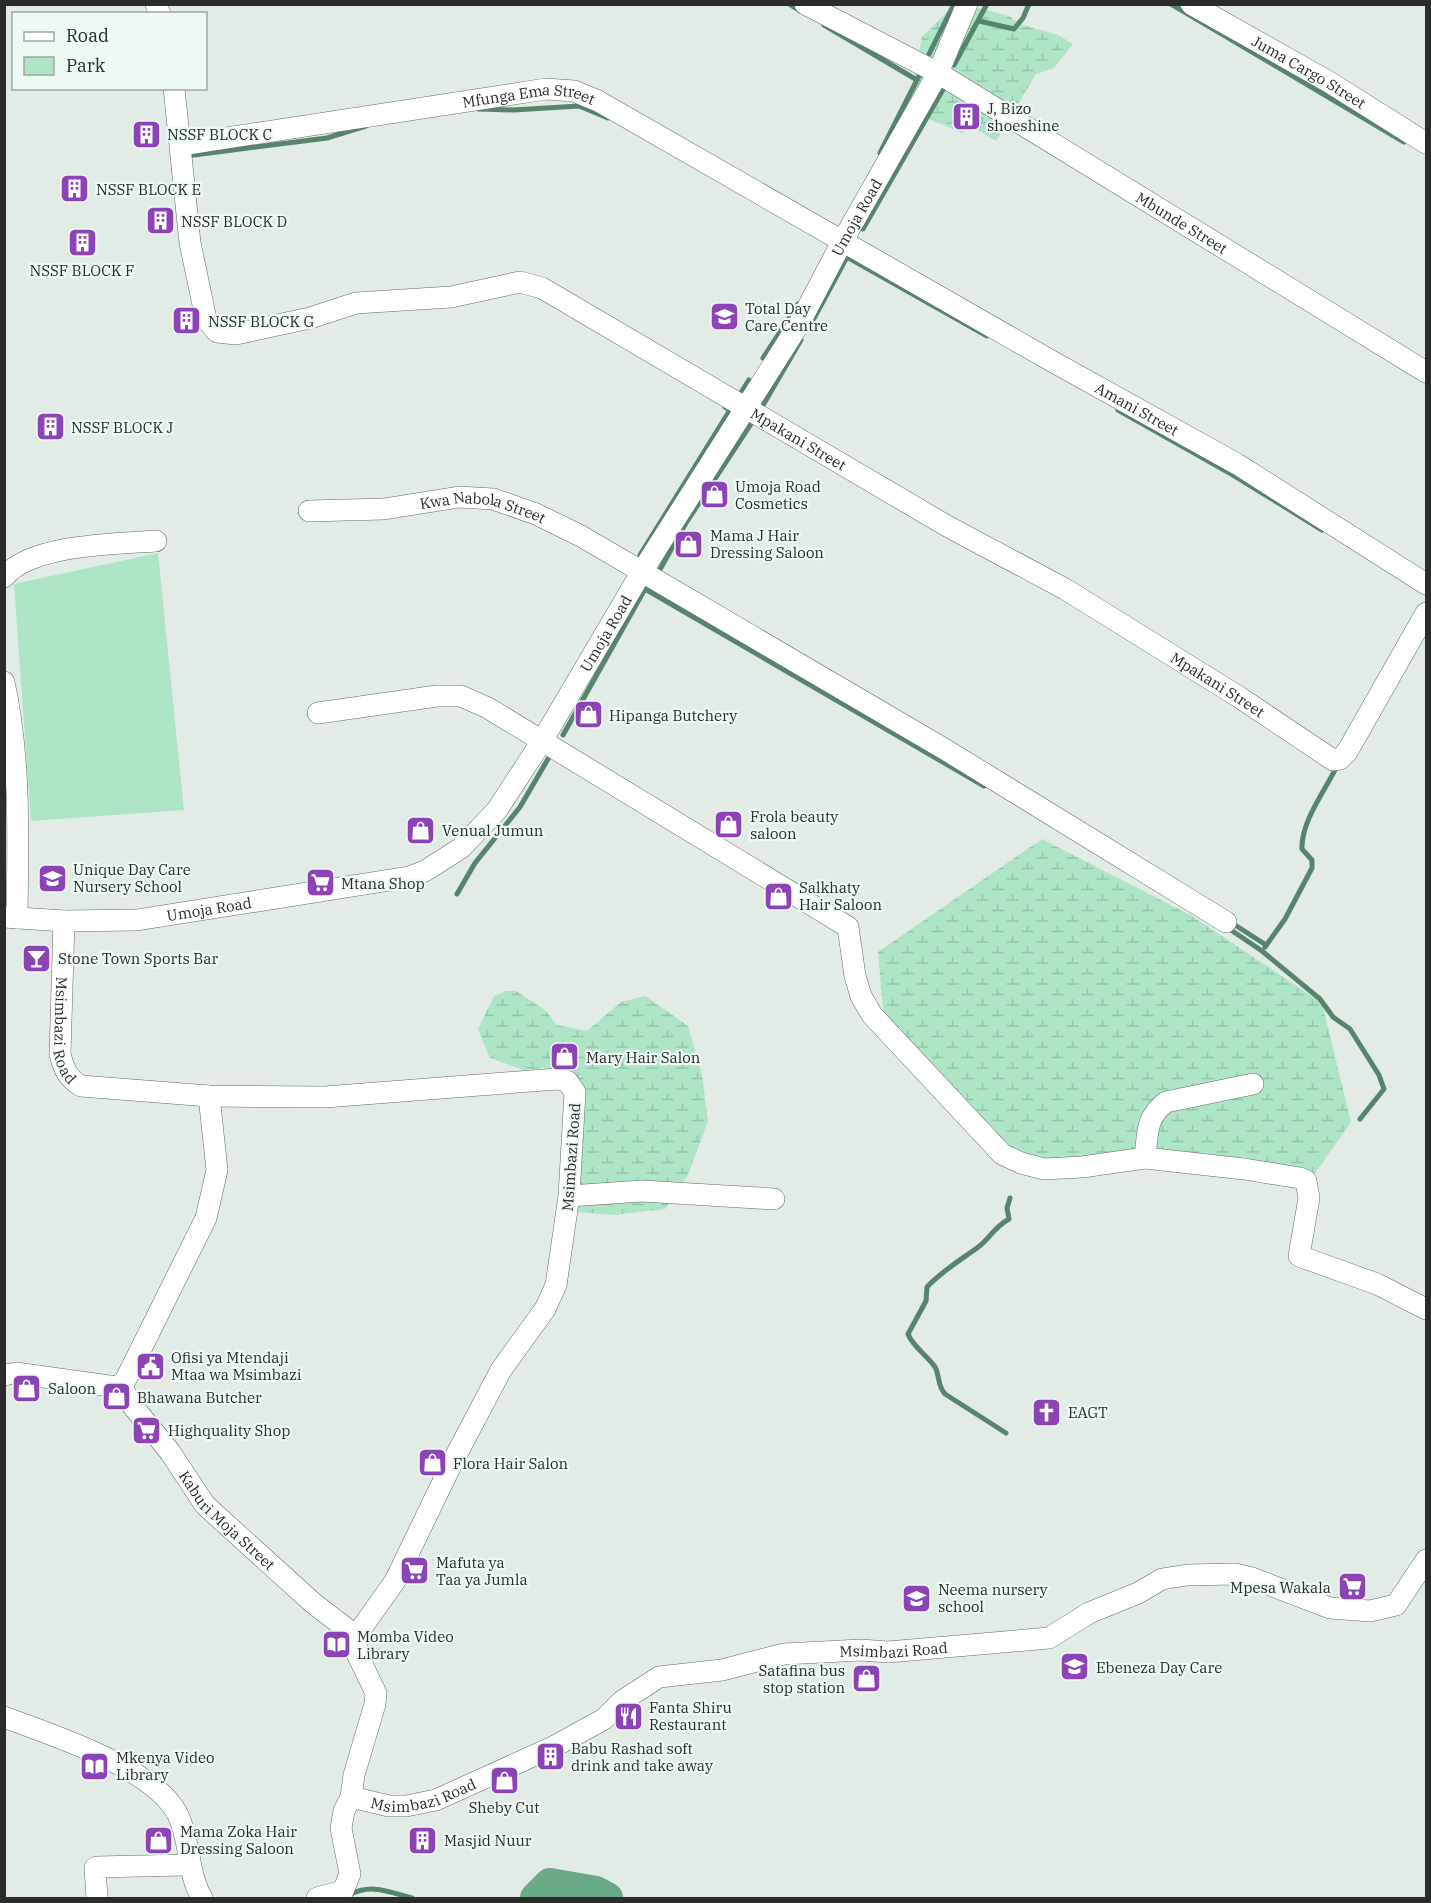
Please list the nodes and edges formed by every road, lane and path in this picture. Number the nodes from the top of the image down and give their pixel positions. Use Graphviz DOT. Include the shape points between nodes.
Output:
graph roads {
  1 [pos="805,4"];
  2 [pos="967,4"];
  3 [pos="1191,4"];
  4 [pos="938,73"];
  5 [pos="174,90"];
  6 [pos="1426,143"];
  7 [pos="181,145"];
  8 [pos="843,240"];
  9 [pos="1426,372"];
  10 [pos="745,407"];
  11 [pos="309,511"];
  12 [pos="156,541"];
  13 [pos="641,573"];
  14 [pos="4,577"];
  15 [pos="1426,584"];
  16 [pos="1426,613"];
  17 [pos="4,682"];
  18 [pos="318,713"];
  19 [pos="542,741"];
  20 [pos="11,813"];
  21 [pos="11,917"];
  22 [pos="64,921"];
  23 [pos="1226,922"];
  24 [pos="1253,1084"];
  25 [pos="209,1096"];
  26 [pos="1145,1158"];
  27 [pos="569,1196"];
  28 [pos="774,1199"];
  29 [pos="1426,1309"];
  30 [pos="4,1375"];
  31 [pos="121,1386"];
  32 [pos="1426,1560"];
  33 [pos="356,1636"];
  34 [pos="4,1717"];
  35 [pos="351,1797"];
  36 [pos="184,1865"];
  37 [pos="97,1899"];
  38 [pos="202,1899"];
  39 [pos="317,1899"];
  1 -- 4 [label="street, Mbunde Street"];
  2 -- 4 [label="street, Umoja Road"];
  3 -- 6 [label="street, Juma Cargo Street" via="1329,82"];
  4 -- 8 [label="street, Umoja Road"];
  4 -- 9 [label="street, Mbunde Street"];
  5 -- 7 [label="street"];
  7 -- 8 [label="street, Mfunga Ema Street" via="546,88 574,91"];
  7 -- 10 [label="street, Mpakani Street" via="190,243 206,319 217,332 236,334 310,318 356,303 451,297 528,283 567,301"];
  8 -- 10 [label="street, Umoja Road" via="799,324"];
  8 -- 15 [label="street, Amani Street" via="1237,464"];
  10 -- 13 [label="street, Umoja Road"];
  10 -- 16 [label="street, Mpakani Street" via="947,526 1065,589 1327,756 1340,759"];
  11 -- 13 [label="street, Kwa Nabola Street" via="384,509 459,497 493,499 581,536"];
  12 -- 14 [label="street" via="73,549 25,560"];
  13 -- 19 [label="street, Umoja Road"];
  13 -- 23 [label="street, Kwa Nabola Street" via="946,750"];
  17 -- 20 [label="street" via="9,705"];
  18 -- 19 [label="street" via="461,696"];
  19 -- 22 [label="street, Umoja Road" via="497,810 461,848 409,878 137,920"];
  19 -- 26 [label="street" via="848,927 855,976 872,1015 1002,1154 1044,1169"];
  20 -- 21 [label="street"];
  21 -- 22 [label="street, Umoja Road"];
  22 -- 25 [label="street, Msimbazi Road" via="60,1054 70,1079 81,1086"];
  24 -- 26 [label="street" via="1166,1102 1154,1111 1149,1122"];
  25 -- 27 [label="street, Msimbazi Road" via="325,1097 531,1080 567,1081 575,1092"];
  25 -- 31 [label="street" via="218,1170 206,1218"];
  26 -- 29 [label="street" via="1244,1168 1306,1181 1309,1198 1299,1256 1377,1284"];
  27 -- 28 [label="street" via="642,1191"];
  27 -- 33 [label="street, Msimbazi Road" via="556,1286 545,1309 501,1371 395,1581"];
  30 -- 31 [label="street" via="16,1373"];
  31 -- 33 [label="street, Kaburi Moja Street" via="205,1505 313,1603"];
  32 -- 35 [label="street, Msimbazi Road" via="1396,1605 1370,1611 1330,1608 1235,1574 1187,1575 1162,1579 1089,1613 1049,1638 888,1652 784,1654 722,1670 677,1673 659,1677 603,1719 555,1746 436,1800 406,1806 372,1804"];
  33 -- 35 [label="street, Msimbazi Road" via="357,1654 376,1693"];
  34 -- 38 [label="street" via="94,1752 161,1794 177,1813"];
  35 -- 39 [label="street, Msimbazi Road" via="341,1828 350,1874 342,1891"];
  36 -- 37 [label="street" via="97,1867"];
}
